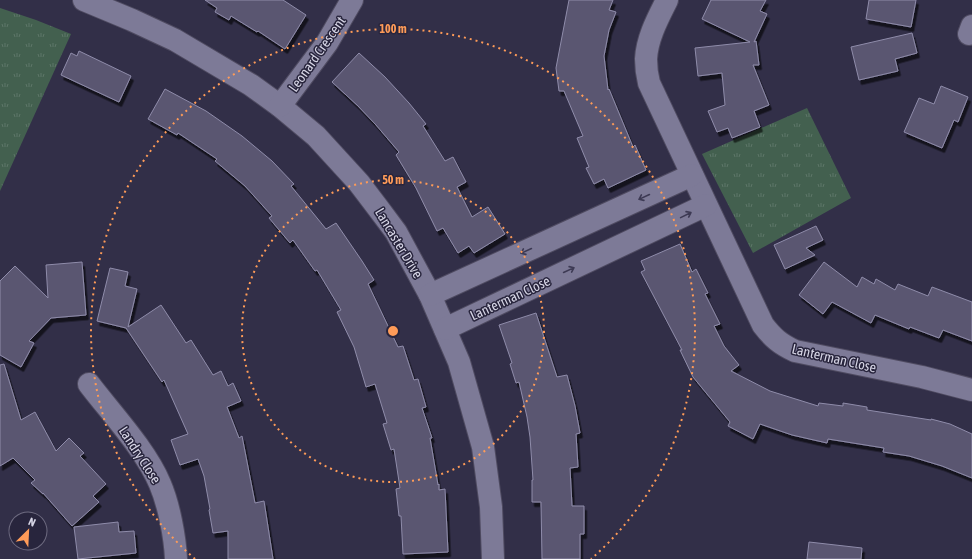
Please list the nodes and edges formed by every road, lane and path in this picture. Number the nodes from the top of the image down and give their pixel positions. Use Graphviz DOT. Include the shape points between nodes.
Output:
graph roads {
  1 [pos="84,0"];
  2 [pos="352,0"];
  3 [pos="666,0"];
  4 [pos="280,106"];
  5 [pos="692,175"];
  6 [pos="706,205"];
  7 [pos="430,296"];
  8 [pos="445,329"];
  9 [pos="89,384"];
  10 [pos="972,390"];
  11 [pos="176,559"];
  12 [pos="493,559"];
  1 -- 4 [label="street, Lancaster Drive" via="175,40 251,85"];
  2 -- 4 [label="street, Leonard Crescent" via="326,43"];
  3 -- 5 [label="street, Lanterman Close" via="647,49 646,69 649,83"];
  4 -- 7 [label="street, Lancaster Drive" via="316,136 359,183 396,232"];
  5 -- 6 [label="street, Lanterman Close"];
  5 -- 7 [label="street, one-way"];
  8 -- 6 [label="street, Lanterman Close, one-way"];
  6 -- 10 [label="street, Lanterman Close" via="763,324 772,337 783,345 795,351"];
  7 -- 8 [label="street, Lancaster Drive"];
  8 -- 12 [label="street, Lancaster Drive" via="458,362 483,447 491,507"];
  9 -- 11 [label="street, Landry Close" via="132,439 160,484 170,518"];
}
